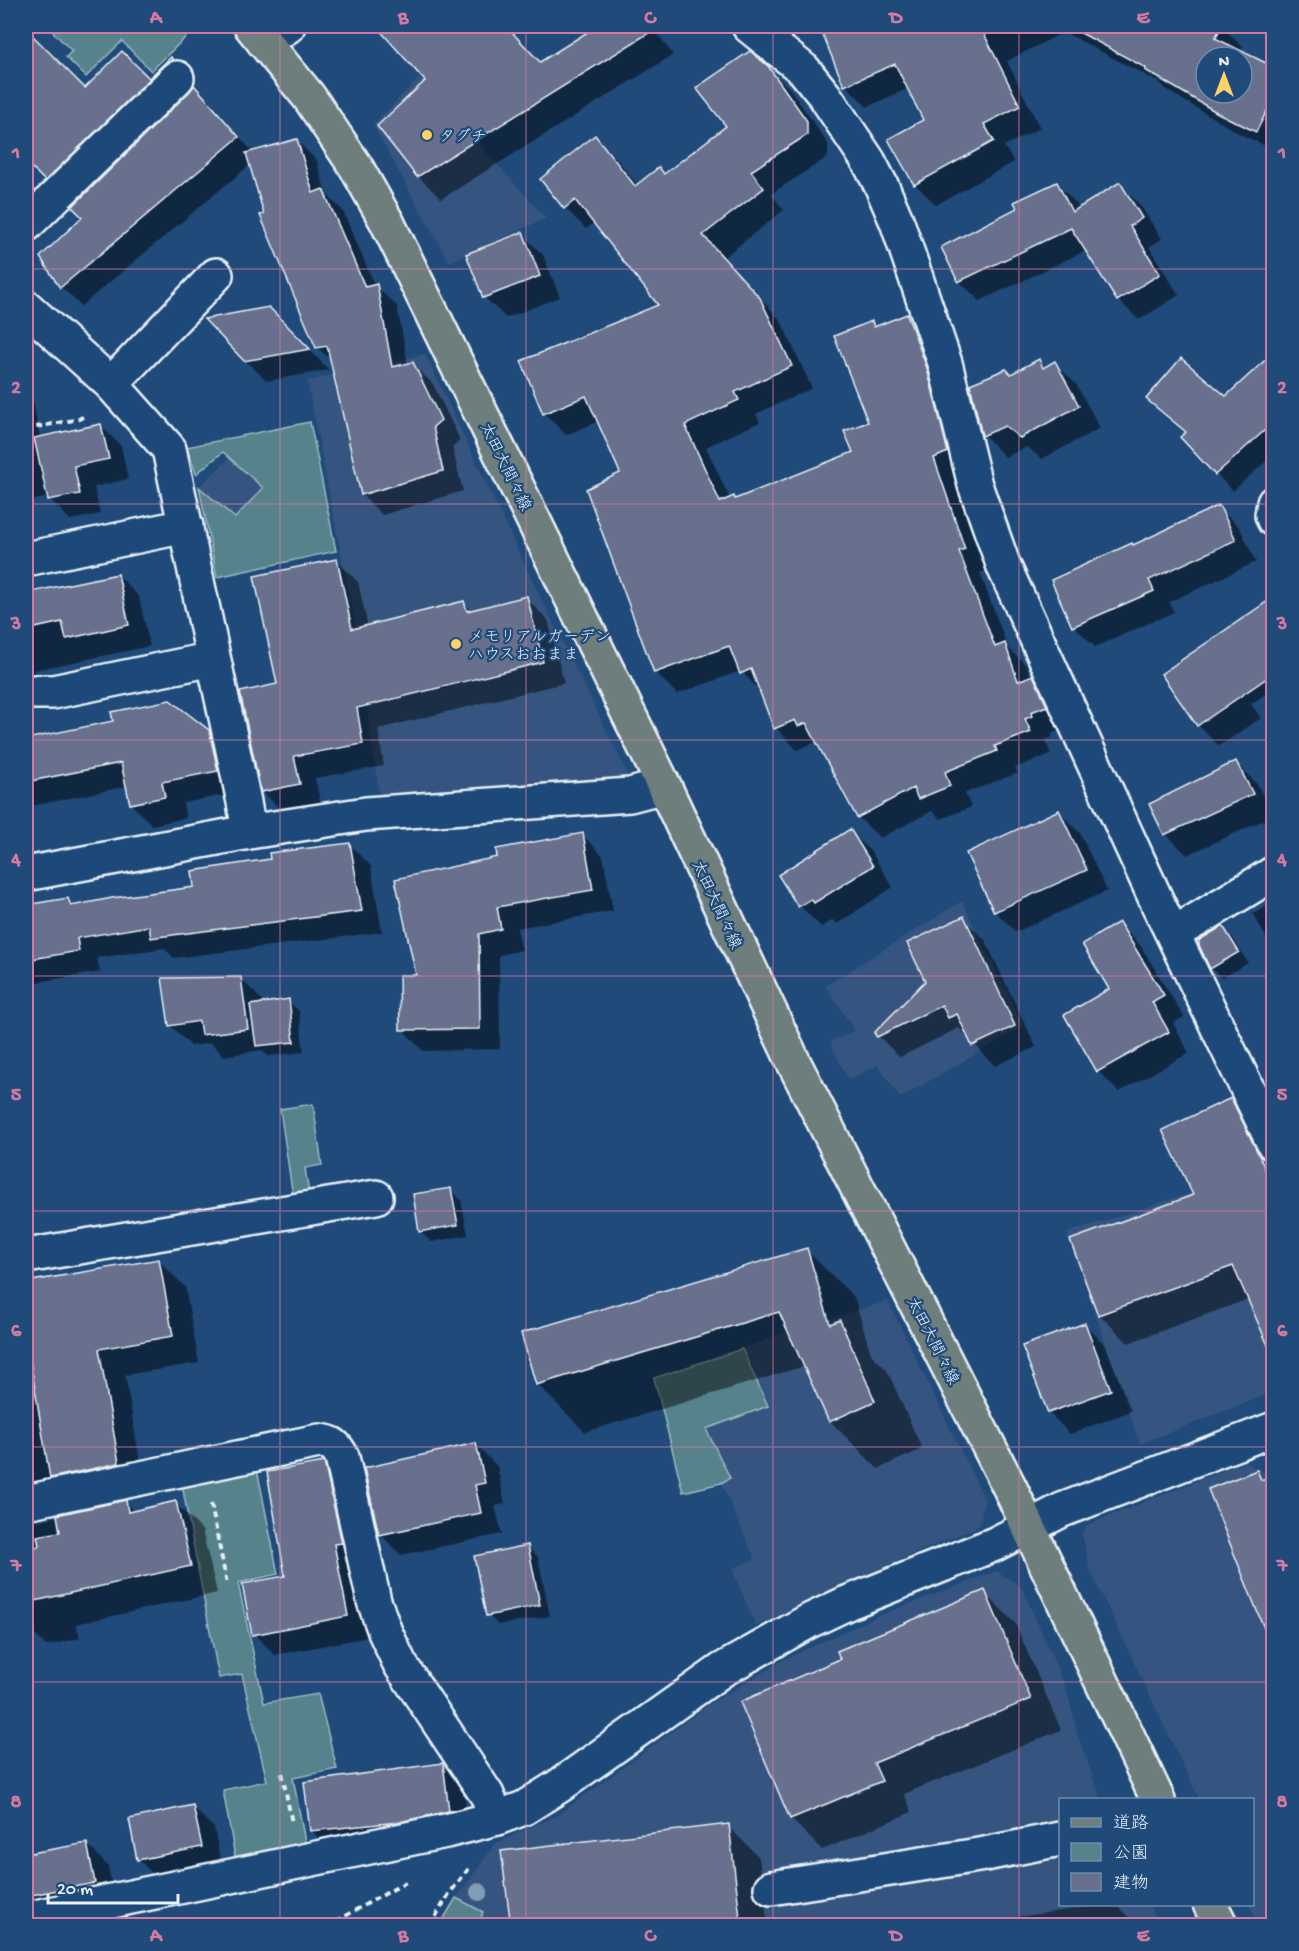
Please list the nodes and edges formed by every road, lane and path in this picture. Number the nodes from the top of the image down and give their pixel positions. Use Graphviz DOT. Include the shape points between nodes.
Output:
graph roads {
  1 [pos="749,26"];
  2 [pos="268,31"];
  3 [pos="177,78"];
  4 [pos="26,225"];
  5 [pos="216,275"];
  6 [pos="26,307"];
  7 [pos="111,384"];
  8 [pos="89,414"];
  9 [pos="26,429"];
  10 [pos="1274,503"];
  11 [pos="1274,520"];
  12 [pos="186,526"];
  13 [pos="26,559"];
  14 [pos="213,659"];
  15 [pos="26,692"];
  16 [pos="664,786"];
  17 [pos="249,832"];
  18 [pos="1274,873"];
  19 [pos="26,874"];
  20 [pos="1172,932"];
  21 [pos="1274,1144"];
  22 [pos="376,1197"];
  23 [pos="26,1256"];
  24 [pos="1274,1429"];
  25 [pos="203,1465"];
  26 [pos="26,1502"];
  27 [pos="1028,1528"];
  28 [pos="227,1584"];
  29 [pos="282,1773"];
  30 [pos="1157,1798"];
  31 [pos="497,1818"];
  32 [pos="1059,1839"];
  33 [pos="298,1862"];
  34 [pos="771,1888"];
  35 [pos="1211,1906"];
  36 [pos="26,1919"];
  37 [pos="430,1926"];
  38 [pos="1221,1926"];
  1 -- 20 [label="street" via="804,70 818,87 882,188 945,363 975,485 1004,567"];
  2 -- 16 [label="main road, 太田大間々線" via="387,222"];
  3 -- 4 [label="street"];
  5 -- 7 [label="street"];
  6 -- 7 [label="street"];
  7 -- 12 [label="street" via="169,449"];
  8 -- 9 [label="path"];
  10 -- 11 [label="street"];
  12 -- 13 [label="street"];
  12 -- 14 [label="street"];
  14 -- 15 [label="street" via="53,692"];
  14 -- 17 [label="street"];
  16 -- 17 [label="street" via="630,795 366,814"];
  16 -- 27 [label="main road, 太田大間々線" via="794,1064"];
  17 -- 19 [label="street"];
  18 -- 20 [label="street"];
  20 -- 21 [label="street"];
  22 -- 23 [label="street"];
  24 -- 27 [label="street" via="1062,1510"];
  25 -- 26 [label="street"];
  25 -- 28 [label="path"];
  25 -- 31 [label="street" via="319,1441 330,1442 337,1448 385,1632 400,1664 487,1795"];
  27 -- 30 [label="main road, 太田大間々線"];
  27 -- 31 [label="street" via="847,1603 751,1652 687,1693 559,1786 524,1808"];
  29 -- 33 [label="path"];
  31 -- 33 [label="street"];
  31 -- 37 [label="path" via="494,1835 448,1894"];
  32 -- 34 [label="street"];
  33 -- 36 [label="street"];
  35 -- 38 [label="main road"];
}
